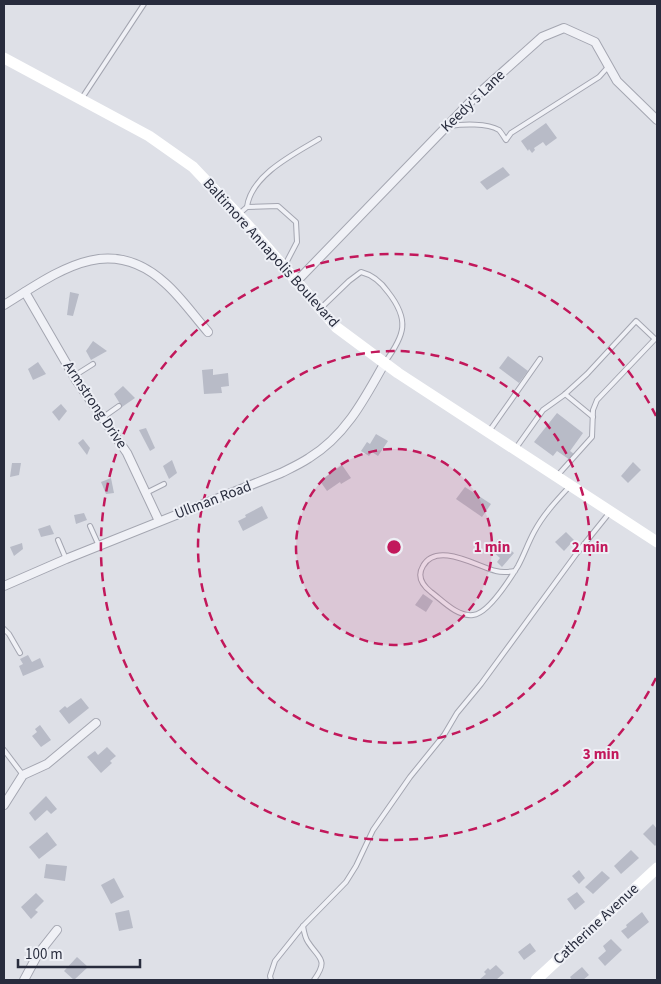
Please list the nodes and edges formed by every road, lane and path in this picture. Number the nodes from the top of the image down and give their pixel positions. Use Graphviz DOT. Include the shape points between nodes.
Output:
graph roads {
  1 [pos="144,4"];
  2 [pos="4,58"];
  3 [pos="608,67"];
  4 [pos="80,100"];
  5 [pos="657,120"];
  6 [pos="446,126"];
  7 [pos="319,138"];
  8 [pos="248,207"];
  9 [pos="238,215"];
  10 [pos="283,267"];
  11 [pos="296,282"];
  12 [pos="25,292"];
  13 [pos="4,305"];
  14 [pos="320,309"];
  15 [pos="208,332"];
  16 [pos="540,359"];
  17 [pos="93,364"];
  18 [pos="384,364"];
  19 [pos="74,376"];
  20 [pos="565,394"];
  21 [pos="119,406"];
  22 [pos="593,417"];
  23 [pos="102,418"];
  24 [pos="488,432"];
  25 [pos="515,450"];
  26 [pos="556,476"];
  27 [pos="164,484"];
  28 [pos="570,486"];
  29 [pos="146,493"];
  30 [pos="610,512"];
  31 [pos="159,521"];
  32 [pos="90,526"];
  33 [pos="58,540"];
  34 [pos="657,542"];
  35 [pos="99,546"];
  36 [pos="66,559"];
  37 [pos="515,571"];
  38 [pos="4,586"];
  39 [pos="4,629"];
  40 [pos="20,653"];
  41 [pos="96,722"];
  42 [pos="4,750"];
  43 [pos="22,775"];
  44 [pos="4,805"];
  45 [pos="657,868"];
  46 [pos="302,926"];
  47 [pos="57,930"];
  48 [pos="24,980"];
  49 [pos="271,980"];
  50 [pos="314,980"];
  51 [pos="536,980"];
  1 -- 4 [label="lane"];
  2 -- 4 [label="main road, Baltimore Annapolis Boulevard"];
  3 -- 5 [label="street, Keedy's Lane" via="617,81"];
  3 -- 6 [label="lane" via="599,77 511,133 506,140 499,131 489,127"];
  3 -- 6 [label="street, Keedy's Lane" via="595,42 564,28 542,37"];
  4 -- 9 [label="main road, Baltimore Annapolis Boulevard" via="149,136 193,167"];
  6 -- 11 [label="street, Keedy's Lane"];
  7 -- 8 [label="lane" via="279,162 249,196"];
  8 -- 9 [label="lane"];
  8 -- 10 [label="lane" via="278,206 296,222 297,242"];
  9 -- 10 [label="main road, Baltimore Annapolis Boulevard"];
  10 -- 11 [label="main road, Baltimore Annapolis Boulevard"];
  11 -- 14 [label="main road, Baltimore Annapolis Boulevard"];
  12 -- 13 [label="street"];
  12 -- 15 [label="street" via="77,263 103,258 124,261 141,266 162,280"];
  12 -- 19 [label="street, Armstrong Drive"];
  14 -- 18 [label="main road, Baltimore Annapolis Boulevard" via="336,327"];
  14 -- 18 [label="lane" via="349,280 361,272 371,274 399,306 403,319 401,334"];
  16 -- 24 [label="lane"];
  17 -- 19 [label="lane"];
  18 -- 24 [label="main road, Baltimore Annapolis Boulevard"];
  18 -- 31 [label="street, Ullman Road" via="349,422 310,458 281,473"];
  19 -- 23 [label="street, Armstrong Drive"];
  20 -- 22 [label="lane"];
  20 -- 22 [label="lane" via="636,321 655,339 597,400"];
  20 -- 25 [label="lane" via="543,410"];
  21 -- 23 [label="lane"];
  22 -- 26 [label="lane" via="592,437"];
  23 -- 29 [label="street, Armstrong Drive" via="127,453"];
  24 -- 25 [label="main road, Baltimore Annapolis Boulevard"];
  25 -- 26 [label="main road, Baltimore Annapolis Boulevard"];
  26 -- 28 [label="main road, Baltimore Annapolis Boulevard"];
  27 -- 29 [label="lane"];
  28 -- 30 [label="main road, Baltimore Annapolis Boulevard"];
  28 -- 37 [label="lane" via="533,532"];
  29 -- 31 [label="street, Armstrong Drive"];
  30 -- 34 [label="main road, Baltimore Annapolis Boulevard"];
  30 -- 46 [label="lane" via="404,785 373,830 346,882"];
  31 -- 35 [label="street, Ullman Road"];
  32 -- 35 [label="lane"];
  33 -- 36 [label="lane"];
  35 -- 36 [label="street, Ullman Road"];
  36 -- 38 [label="street, Ullman Road"];
  37 -- 37 [label="lane" via="489,607 474,615 457,611 424,587 420,576 426,562 443,555 499,572"];
  39 -- 40 [label="lane"];
  41 -- 43 [label="street" via="47,764"];
  42 -- 43 [label="lane"];
  43 -- 44 [label="street"];
  45 -- 51 [label="main road, Catherine Avenue"];
  46 -- 49 [label="lane" via="276,961"];
  46 -- 50 [label="lane" via="306,940 323,964"];
  47 -- 48 [label="street" via="38,954"];
}
